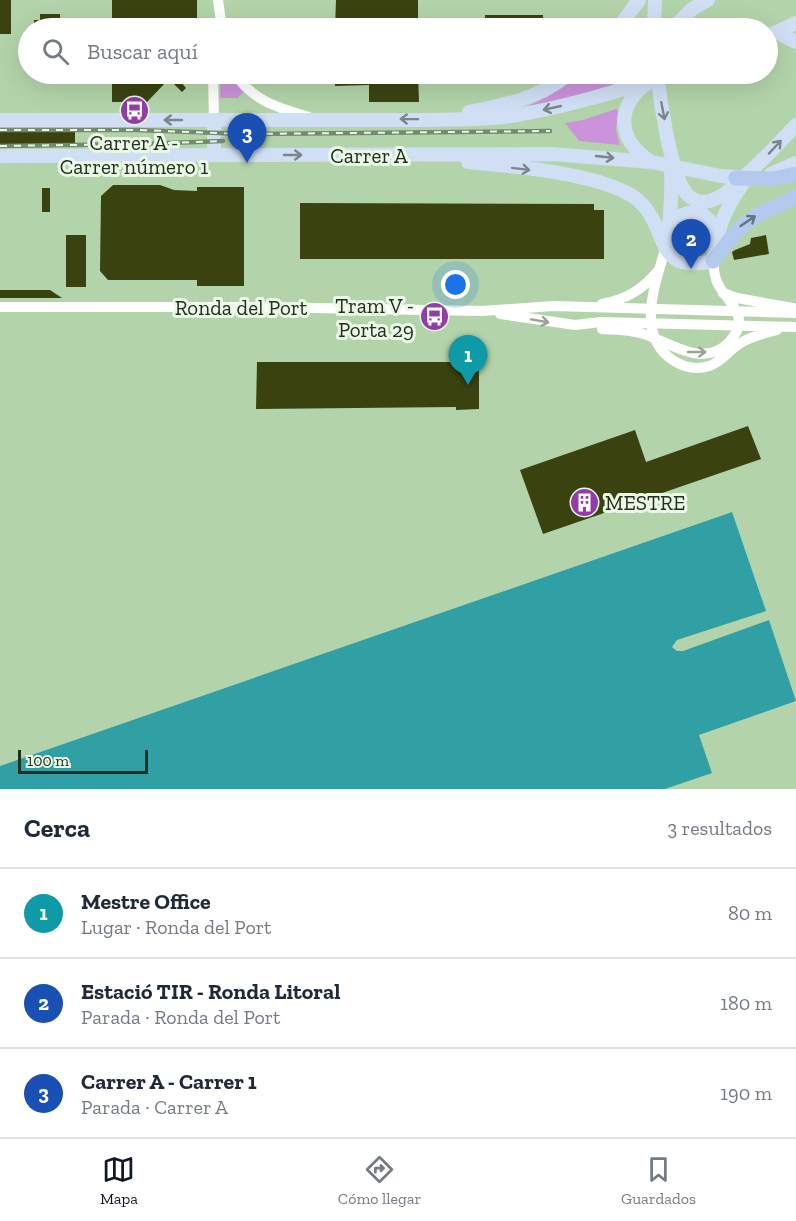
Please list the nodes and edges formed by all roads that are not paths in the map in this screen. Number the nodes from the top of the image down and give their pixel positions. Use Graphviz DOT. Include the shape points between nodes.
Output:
graph roads {
  1 [pos="218,0"];
  2 [pos="639,0"];
  3 [pos="655,0"];
  4 [pos="708,0"];
  5 [pos="217,18"];
  6 [pos="221,18"];
  7 [pos="626,18"];
  8 [pos="654,18"];
  9 [pos="684,18"];
  10 [pos="796,23"];
  11 [pos="778,31"];
  12 [pos="778,36"];
  13 [pos="796,42"];
  14 [pos="213,84"];
  15 [pos="244,84"];
  16 [pos="555,84"];
  17 [pos="635,84"];
  18 [pos="648,84"];
  19 [pos="656,84"];
  20 [pos="315,119"];
  21 [pos="0,120"];
  22 [pos="214,120"];
  23 [pos="430,120"];
  24 [pos="796,125"];
  25 [pos="670,148"];
  26 [pos="214,155"];
  27 [pos="379,155"];
  28 [pos="0,156"];
  29 [pos="651,162"];
  30 [pos="796,163"];
  31 [pos="753,170"];
  32 [pos="796,174"];
  33 [pos="736,178"];
  34 [pos="796,197"];
  35 [pos="671,224"];
  36 [pos="716,240"];
  37 [pos="665,250"];
  38 [pos="713,261"];
  39 [pos="659,269"];
  40 [pos="723,292"];
  41 [pos="0,307"];
  42 [pos="586,307"];
  43 [pos="651,309"];
  44 [pos="482,311"];
  45 [pos="796,311"];
  46 [pos="736,312"];
  47 [pos="650,324"];
  48 [pos="575,325"];
  49 [pos="738,327"];
  50 [pos="796,327"];
  51 [pos="656,338"];
  1 -- 5 [label="street"];
  1 -- 6 [label="street"];
  2 -- 7 [label="main road"];
  3 -- 8 [label="main road"];
  4 -- 9 [label="main road"];
  10 -- 11 [label="main road"];
  12 -- 13 [label="main road"];
  14 -- 22 [label="street"];
  15 -- 20 [label="street" via="276,108"];
  16 -- 23 [label="main road" via="526,99"];
  17 -- 23 [label="main road, Carrer A, one-way" via="517,115"];
  18 -- 29 [label="main road" via="630,100 624,124 629,141"];
  19 -- 25 [label="main road, one-way"];
  20 -- 22 [label="main road, Carrer A"];
  23 -- 20 [label="main road, Carrer A, one-way"];
  22 -- 21 [label="main road, Carrer A, one-way"];
  22 -- 26 [label="main road"];
  31 -- 24 [label="main road, one-way"];
  25 -- 31 [label="main road" via="685,192 700,202 723,195"];
  25 -- 35 [label="main road"];
  26 -- 27 [label="main road, Carrer A, one-way"];
  26 -- 28 [label="main road, Carrer A"];
  27 -- 29 [label="main road, Carrer A, one-way" via="552,154"];
  27 -- 37 [label="main road, one-way" via="482,163 564,174 609,185 647,209"];
  29 -- 33 [label="main road, Carrer A"];
  30 -- 33 [label="main road, Carrer A" via="765,176"];
  31 -- 36 [label="main road" via="726,208"];
  32 -- 33 [label="highway" via="772,179"];
  38 -- 34 [label="highway, one-way" via="741,226"];
  35 -- 36 [label="main road" via="685,213 701,213 712,224"];
  35 -- 37 [label="main road"];
  36 -- 38 [label="main road"];
  37 -- 38 [label="main road" via="684,263"];
  37 -- 39 [label="street"];
  38 -- 40 [label="street" via="715,278"];
  39 -- 42 [label="street" via="643,288 618,301"];
  39 -- 43 [label="street"];
  40 -- 45 [label="street"];
  40 -- 46 [label="street"];
  41 -- 44 [label="street, Ronda del Port"];
  42 -- 43 [label="street, Ronda del Port"];
  42 -- 44 [label="street, Ronda del Port"];
  43 -- 46 [label="street, Ronda del Port"];
  43 -- 47 [label="street"];
  44 -- 48 [label="street, Ronda del Port, one-way"];
  45 -- 46 [label="street, Ronda del Port"];
  46 -- 49 [label="street"];
  47 -- 48 [label="street, Ronda del Port"];
  47 -- 49 [label="street, Ronda del Port"];
  47 -- 51 [label="street"];
  48 -- 51 [label="street" via="633,331"];
  49 -- 50 [label="street, Ronda del Port"];
  51 -- 49 [label="street, one-way" via="682,351 704,353 725,345"];
  50 -- 51 [label="street" via="742,342 708,367 691,368 678,363 662,351"];
}
